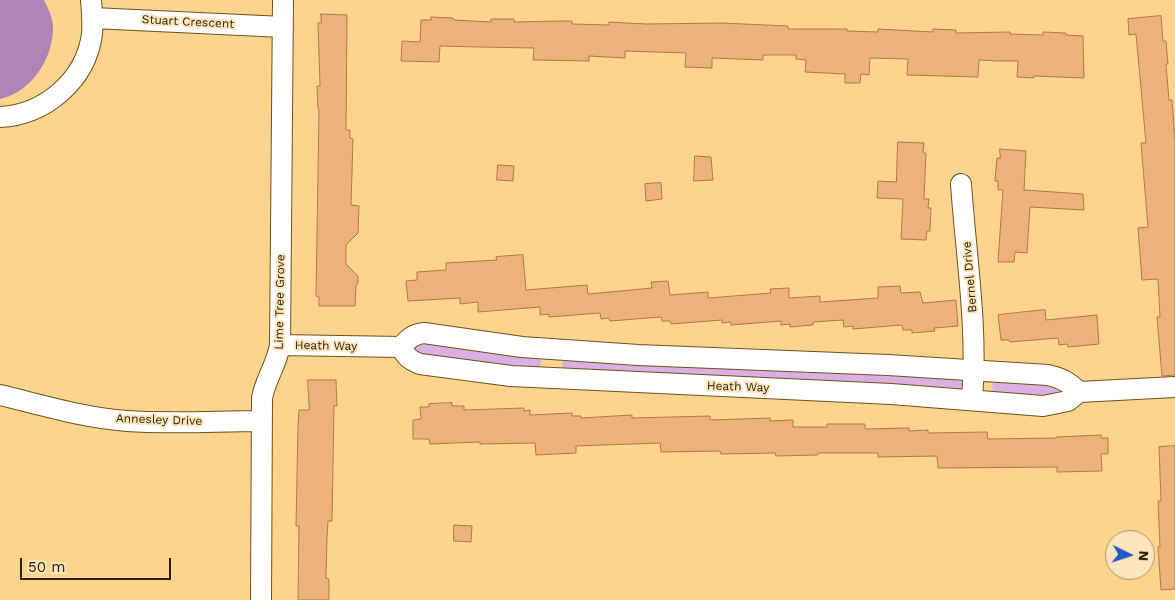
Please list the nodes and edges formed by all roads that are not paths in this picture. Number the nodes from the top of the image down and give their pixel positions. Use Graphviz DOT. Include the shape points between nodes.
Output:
graph roads {
  1 [pos="283,0"];
  2 [pos="92,9"];
  3 [pos="283,27"];
  4 [pos="0,117"];
  5 [pos="961,184"];
  6 [pos="280,345"];
  7 [pos="401,347"];
  8 [pos="552,350"];
  9 [pos="975,371"];
  10 [pos="550,379"];
  11 [pos="1175,388"];
  12 [pos="1079,392"];
  13 [pos="0,395"];
  14 [pos="972,400"];
  15 [pos="261,421"];
  16 [pos="261,600"];
  1 -- 3 [label="street, Lime Tree Grove"];
  2 -- 3 [label="street, Stuart Crescent"];
  2 -- 4 [label="street, Stuart Crescent" via="92,36 86,56 64,90 29,112"];
  3 -- 6 [label="street, Lime Tree Grove"];
  5 -- 9 [label="street, Bernel Drive"];
  6 -- 7 [label="street, Heath Way"];
  6 -- 15 [label="street, Lime Tree Grove" via="263,392"];
  7 -- 8 [label="street" via="409,338 424,333"];
  7 -- 10 [label="street, Heath Way" via="405,356 420,364"];
  8 -- 9 [label="street" via="888,364"];
  8 -- 10 [label="street"];
  9 -- 12 [label="street" via="1048,375 1070,383"];
  9 -- 14 [label="street, Bernel Drive"];
  10 -- 14 [label="street, Heath Way"];
  11 -- 12 [label="street, Heath Way"];
  12 -- 14 [label="street, Heath Way" via="1068,401 1043,406"];
  13 -- 15 [label="street, Annesley Drive" via="126,421"];
  15 -- 16 [label="street, Lime Tree Grove"];
}
